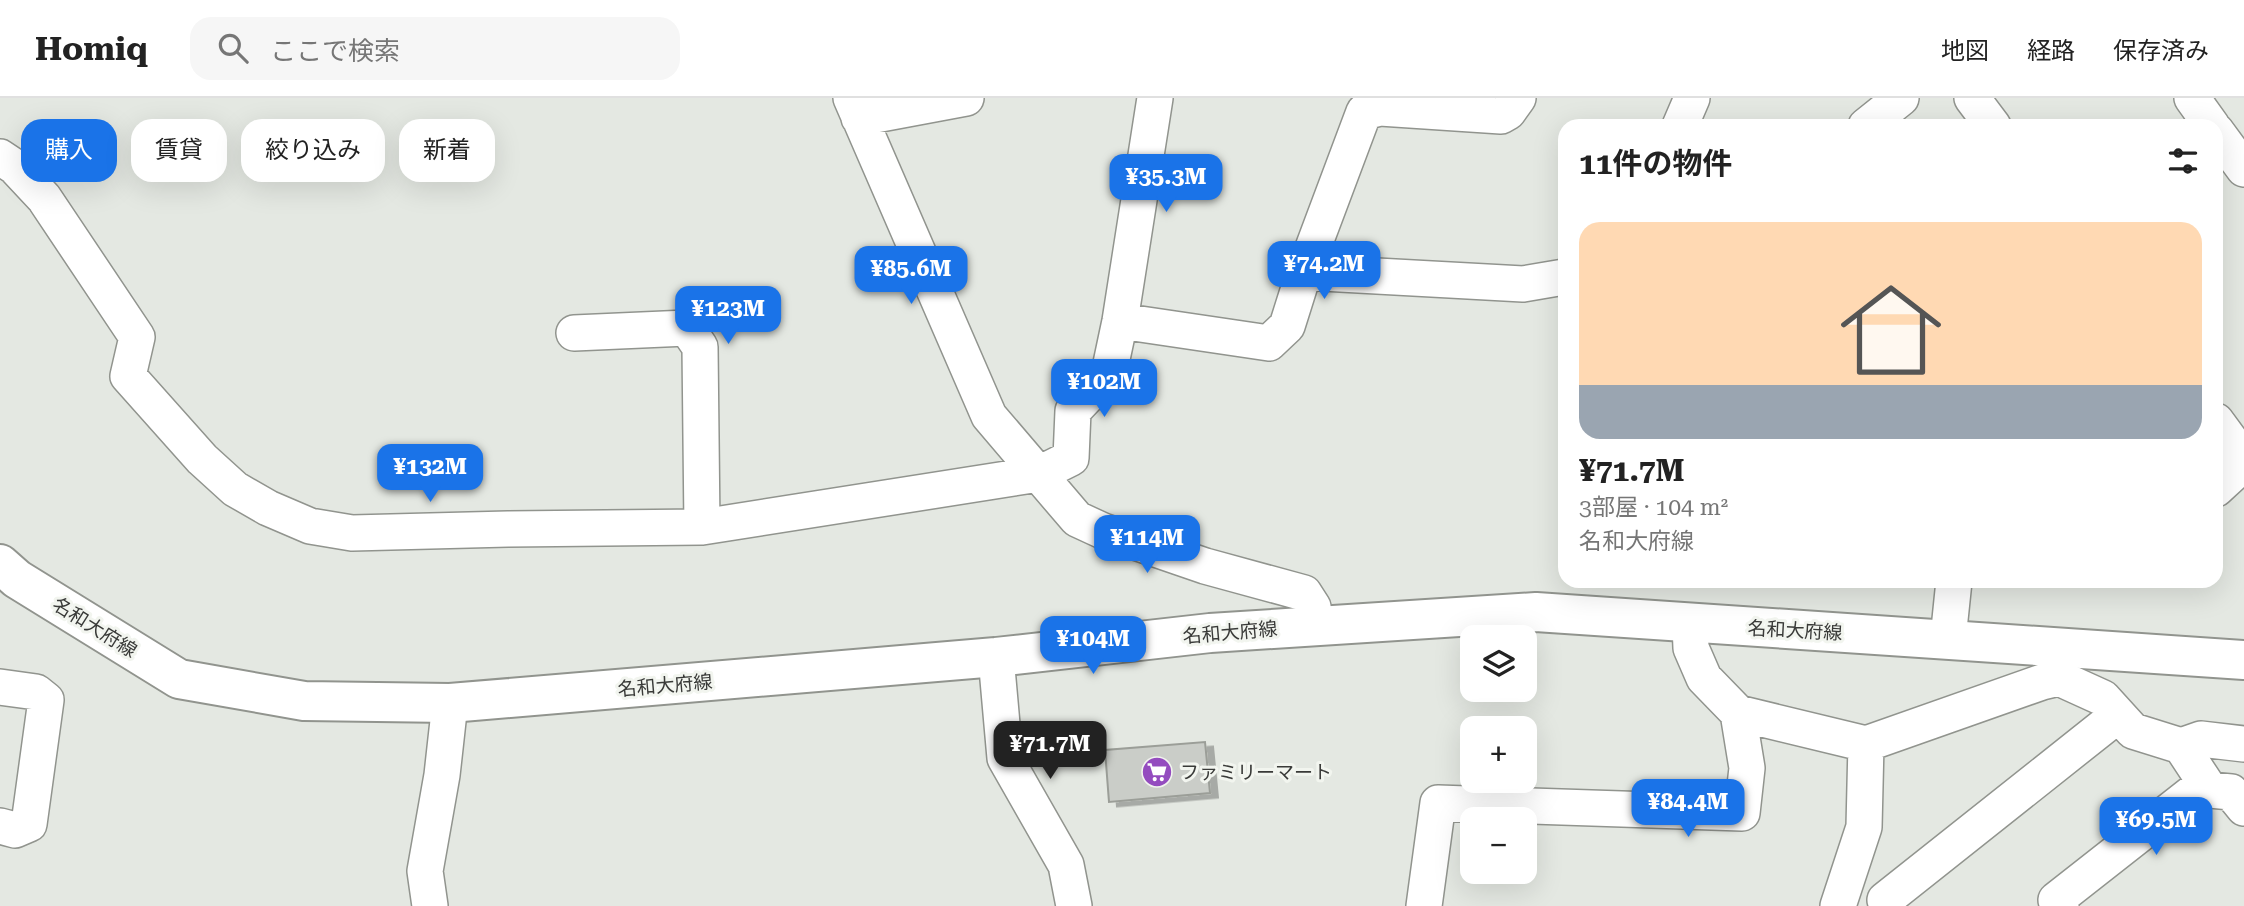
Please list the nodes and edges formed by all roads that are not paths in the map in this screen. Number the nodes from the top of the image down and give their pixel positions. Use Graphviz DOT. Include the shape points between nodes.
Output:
graph roads {
  1 [pos="966,98"];
  2 [pos="1155,98"];
  3 [pos="1518,98"];
  4 [pos="1692,98"];
  5 [pos="1901,98"];
  6 [pos="1972,98"];
  7 [pos="2192,98"];
  8 [pos="855,108"];
  9 [pos="1684,119"];
  10 [pos="1875,119"];
  11 [pos="1988,119"];
  12 [pos="2207,119"];
  13 [pos="2223,140"];
  14 [pos="0,157"];
  15 [pos="2244,169"];
  16 [pos="1304,272"];
  17 [pos="1558,279"];
  18 [pos="1121,321"];
  19 [pos="574,333"];
  20 [pos="2223,431"];
  21 [pos="2244,461"];
  22 [pos="1039,474"];
  23 [pos="2223,482"];
  24 [pos="702,527"];
  25 [pos="0,564"];
  26 [pos="1953,588"];
  27 [pos="1690,624"];
  28 [pos="1316,625"];
  29 [pos="1948,639"];
  30 [pos="996,657"];
  31 [pos="2244,660"];
  32 [pos="0,687"];
  33 [pos="450,703"];
  34 [pos="1738,713"];
  35 [pos="2118,715"];
  36 [pos="1866,744"];
  37 [pos="2244,744"];
  38 [pos="2180,746"];
  39 [pos="2205,783"];
  40 [pos="2244,808"];
  41 [pos="0,826"];
  42 [pos="430,906"];
  43 [pos="1074,906"];
  44 [pos="1423,906"];
  45 [pos="1838,906"];
  46 [pos="1889,906"];
  47 [pos="2061,906"];
  1 -- 8 [label="street"];
  2 -- 18 [label="street"];
  3 -- 16 [label="street" via="1501,116 1380,108 1364,112"];
  4 -- 9 [label="street"];
  5 -- 10 [label="street"];
  6 -- 11 [label="street"];
  7 -- 12 [label="street"];
  8 -- 22 [label="street" via="989,416"];
  13 -- 15 [label="street"];
  14 -- 24 [label="street" via="44,198 137,337 128,376 202,459 235,489 268,508 310,526 352,533"];
  16 -- 17 [label="street" via="1523,284"];
  16 -- 18 [label="street" via="1287,326 1269,343"];
  18 -- 22 [label="street" via="1109,373 1073,411 1070,458"];
  19 -- 24 [label="street" via="687,328 700,347"];
  20 -- 21 [label="street"];
  21 -- 23 [label="street"];
  22 -- 24 [label="street"];
  22 -- 28 [label="street" via="1077,519 1103,531 1304,593 1313,607"];
  25 -- 33 [label="main road, 名和大府線" via="179,679 303,701"];
  26 -- 29 [label="street"];
  27 -- 28 [label="main road, 名和大府線" via="1536,612"];
  27 -- 29 [label="main road, 名和大府線"];
  27 -- 34 [label="street" via="1691,648 1704,678"];
  28 -- 30 [label="main road, 名和大府線"];
  29 -- 31 [label="main road, 名和大府線"];
  30 -- 33 [label="main road, 名和大府線"];
  30 -- 43 [label="street" via="1005,758 1066,865"];
  32 -- 41 [label="street" via="36,692 46,701 29,824 15,830"];
  33 -- 42 [label="street" via="425,871"];
  34 -- 36 [label="street"];
  34 -- 44 [label="street" via="1747,768 1742,813 1438,803"];
  35 -- 36 [label="street" via="2103,698 2059,678"];
  35 -- 38 [label="street" via="2133,731"];
  35 -- 46 [label="street" via="1885,900"];
  36 -- 45 [label="street" via="1864,827"];
  37 -- 38 [label="street" via="2201,739"];
  38 -- 39 [label="street"];
  39 -- 40 [label="street" via="2210,790 2231,792"];
  39 -- 47 [label="street" via="2056,900"];
}
